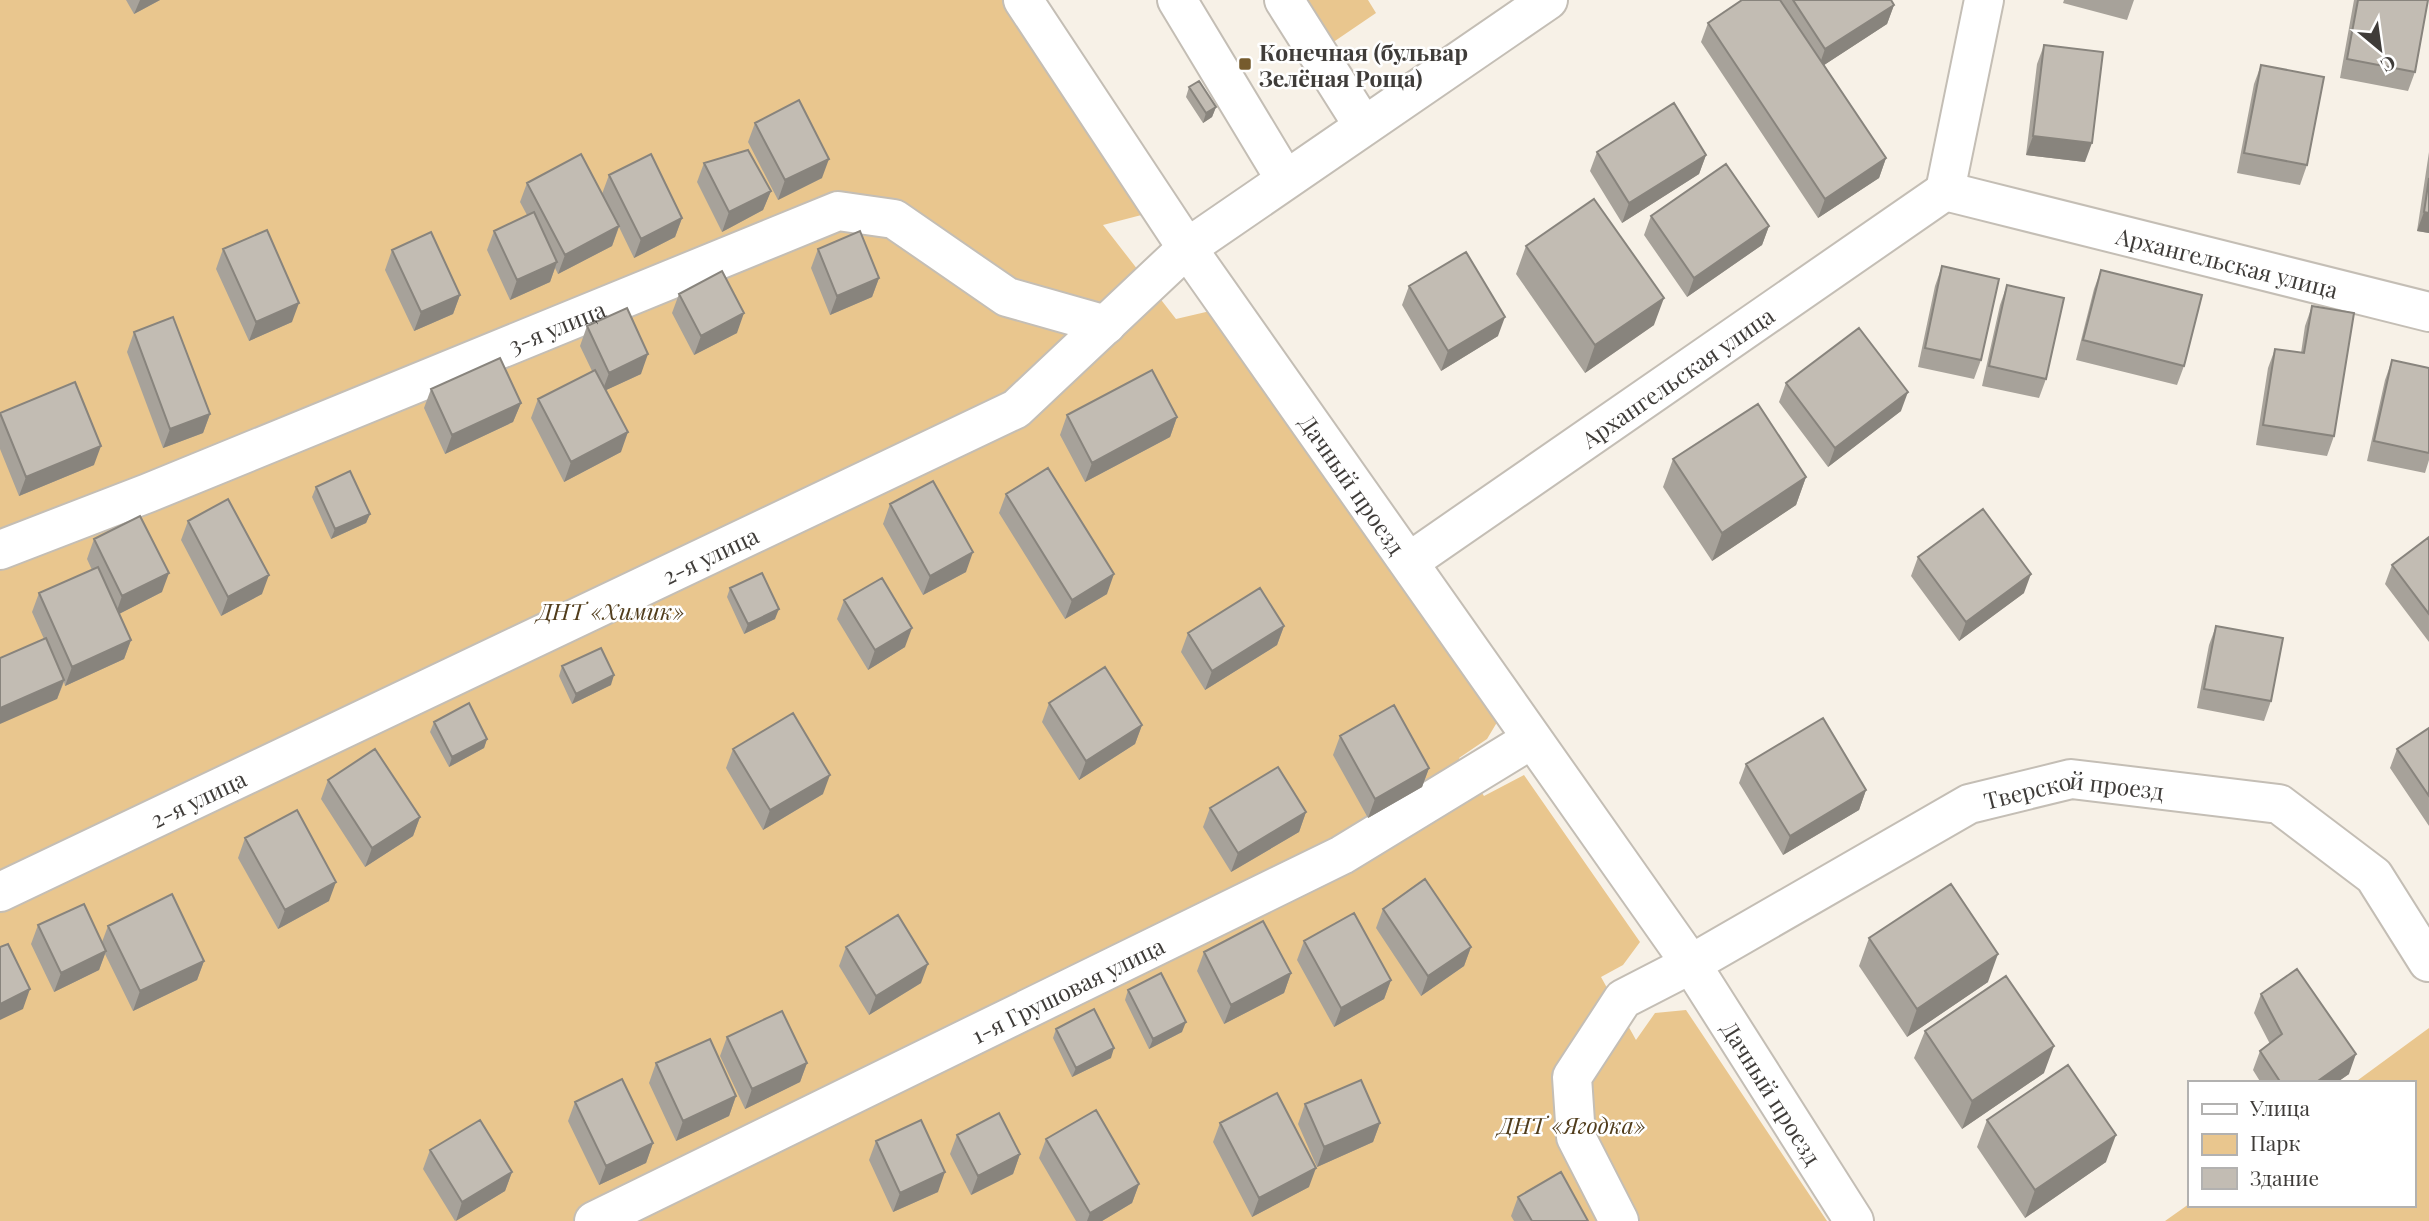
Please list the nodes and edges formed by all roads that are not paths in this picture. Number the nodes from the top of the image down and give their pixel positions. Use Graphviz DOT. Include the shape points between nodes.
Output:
graph roads {
  1 [pos="1023,0"];
  2 [pos="1177,0"];
  3 [pos="1284,0"];
  4 [pos="1548,0"];
  5 [pos="1984,0"];
  6 [pos="1363,125"];
  7 [pos="1285,179"];
  8 [pos="1945,191"];
  9 [pos="1187,248"];
  10 [pos="2429,312"];
  11 [pos="1106,325"];
  12 [pos="0,550"];
  13 [pos="1409,562"];
  14 [pos="1532,738"];
  15 [pos="0,892"];
  16 [pos="2428,962"];
  17 [pos="1691,964"];
  18 [pos="594,1221"];
  19 [pos="1619,1221"];
  20 [pos="1854,1221"];
  1 -- 9 [label="street, Дачный проезд"];
  2 -- 7 [label="street"];
  3 -- 6 [label="street"];
  4 -- 6 [label="street, 2-я улица"];
  5 -- 8 [label="street"];
  6 -- 7 [label="street, 2-я улица"];
  7 -- 9 [label="street, 2-я улица"];
  8 -- 10 [label="street, Архангельская улица"];
  8 -- 13 [label="street, Архангельская улица"];
  9 -- 11 [label="street, 2-я улица"];
  9 -- 13 [label="street, Дачный проезд"];
  11 -- 12 [label="street, 3-я улица" via="1007,297 894,219 838,211"];
  11 -- 15 [label="street, 2-я улица" via="1016,410"];
  13 -- 14 [label="street, Дачный проезд"];
  14 -- 17 [label="street, Дачный проезд"];
  14 -- 18 [label="street, 1-я Грушовая улица" via="1342,855"];
  16 -- 17 [label="street, Тверской проезд" via="2374,876 2279,804 2071,779 1969,804"];
  17 -- 19 [label="street" via="1623,999 1572,1077 1576,1137"];
  17 -- 20 [label="street, Дачный проезд"];
}
